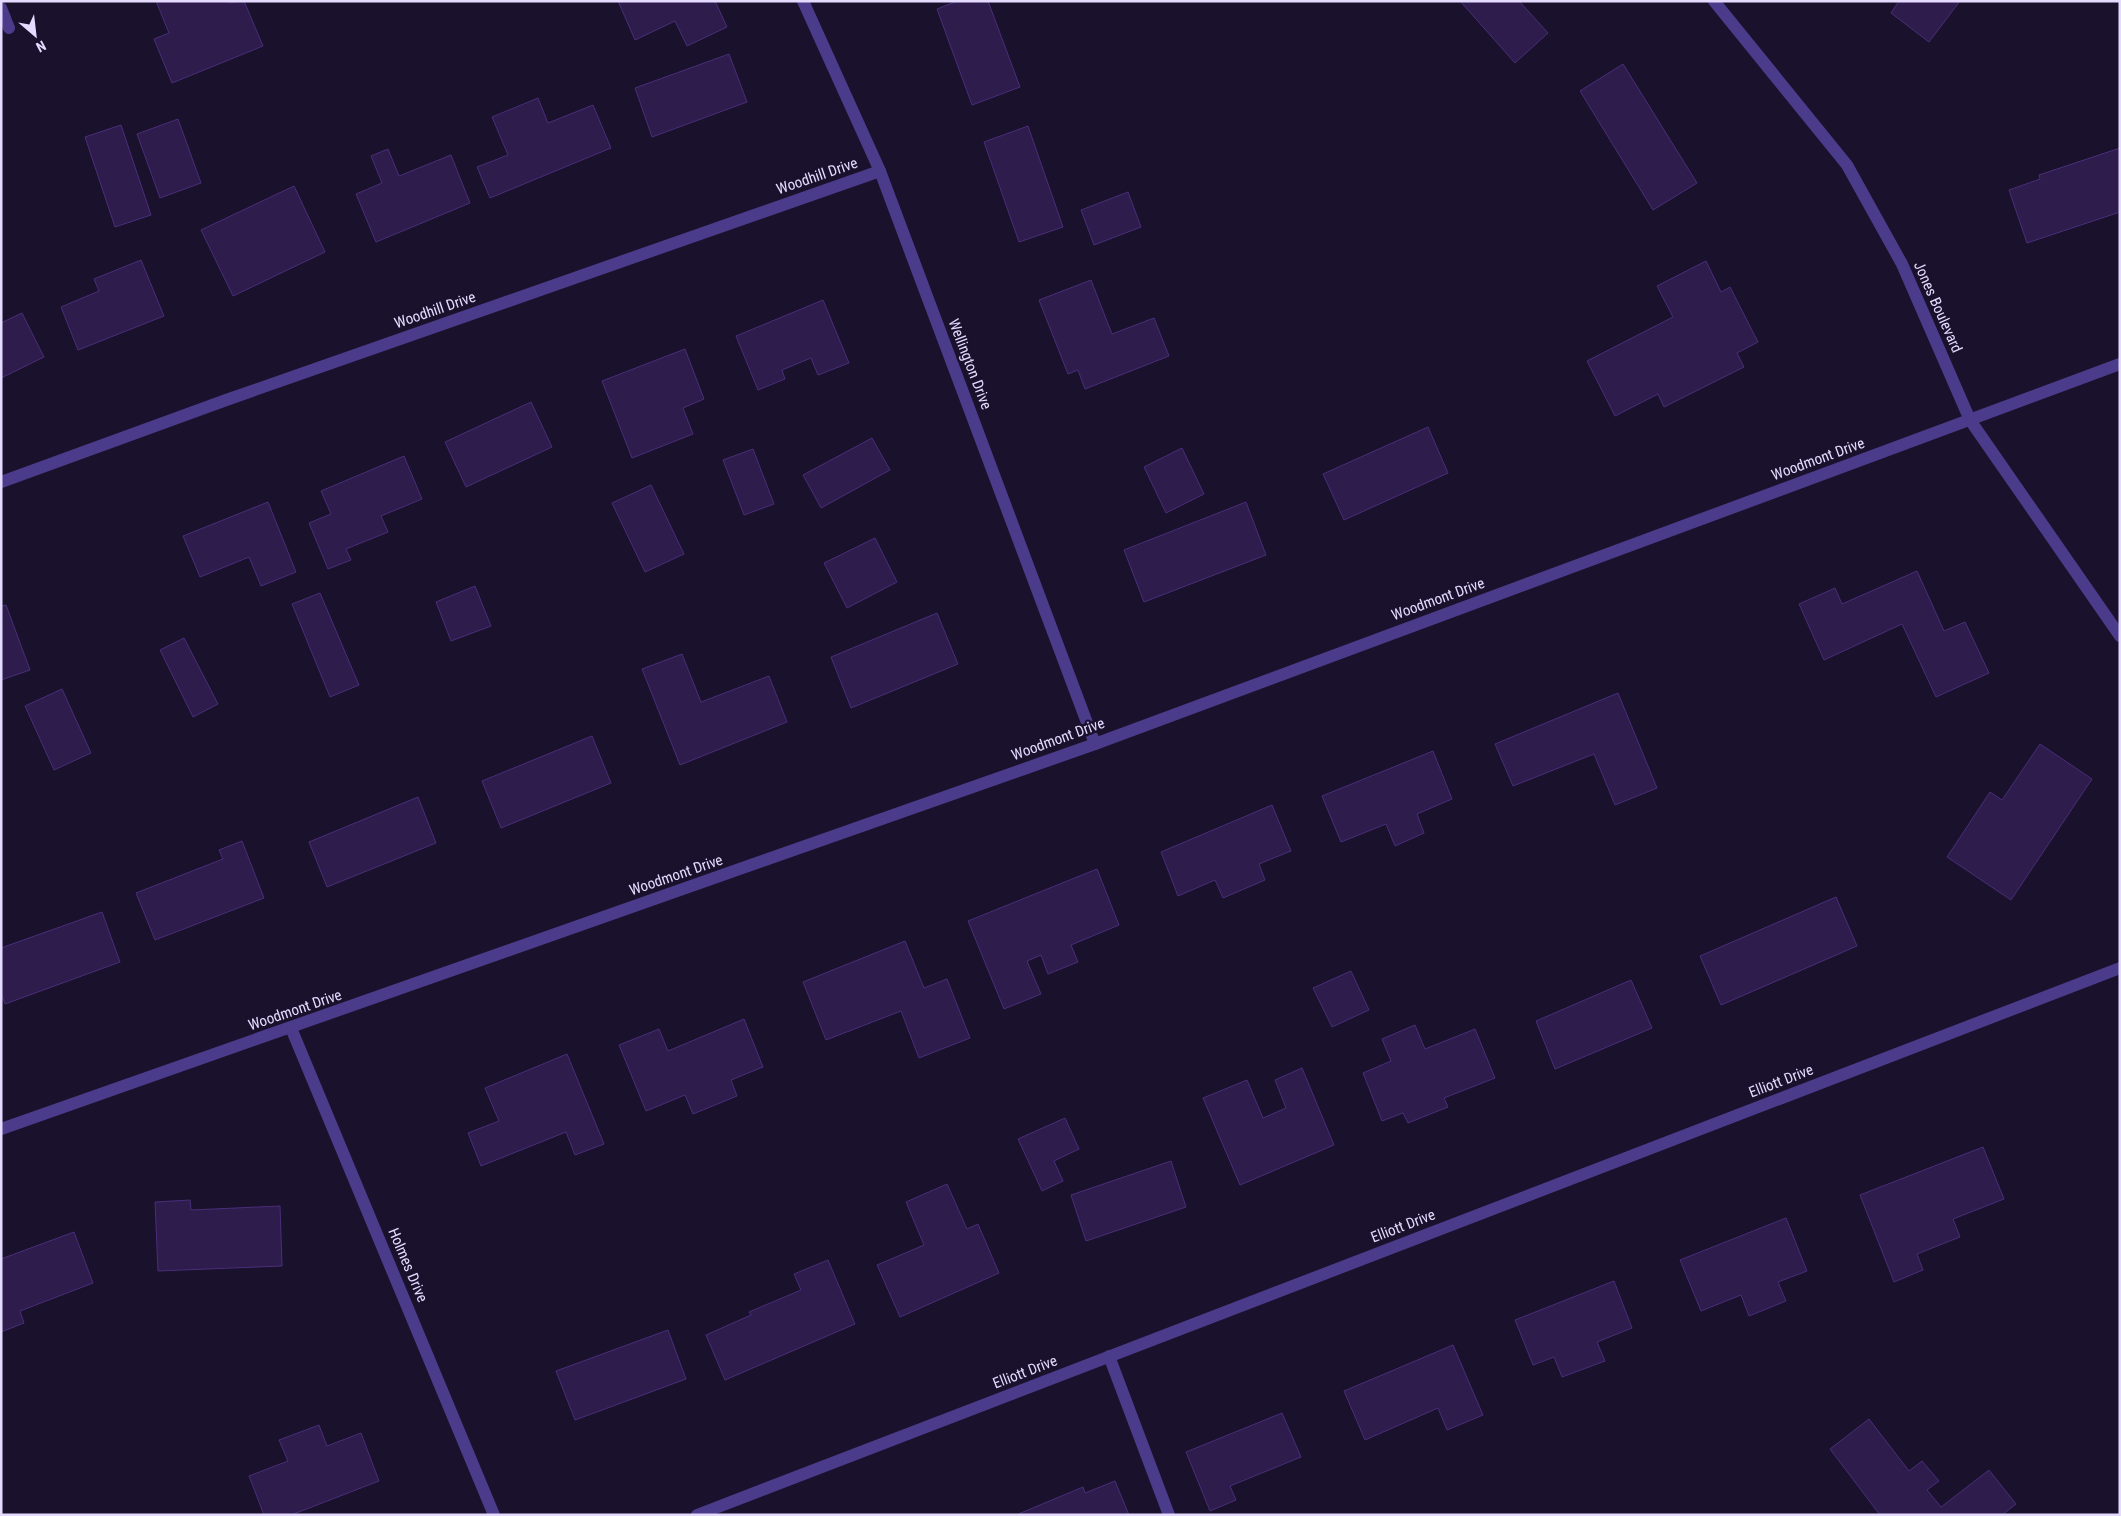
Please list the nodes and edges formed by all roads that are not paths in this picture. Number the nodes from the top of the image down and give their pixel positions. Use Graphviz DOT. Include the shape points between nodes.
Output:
graph roads {
  1 [pos="803,1"];
  2 [pos="1714,1"];
  3 [pos="1,8"];
  4 [pos="9,28"];
  5 [pos="880,171"];
  6 [pos="2120,364"];
  7 [pos="1970,420"];
  8 [pos="1,482"];
  9 [pos="2120,636"];
  10 [pos="1095,744"];
  11 [pos="2120,968"];
  12 [pos="292,1028"];
  13 [pos="1,1129"];
  14 [pos="1109,1356"];
  15 [pos="494,1515"];
  16 [pos="697,1515"];
  17 [pos="1169,1515"];
  1 -- 5 [label="street, Wellington Drive"];
  2 -- 7 [label="street, Jones Boulevard" via="1847,166 1902,264"];
  3 -- 4 [label="street"];
  5 -- 8 [label="street, Woodhill Drive"];
  5 -- 10 [label="street, Wellington Drive"];
  6 -- 7 [label="street, Woodmont Drive"];
  7 -- 9 [label="street, Jones Boulevard"];
  7 -- 10 [label="street, Woodmont Drive"];
  10 -- 12 [label="street, Woodmont Drive"];
  11 -- 14 [label="street, Elliott Drive"];
  12 -- 13 [label="street, Woodmont Drive"];
  12 -- 15 [label="street, Holmes Drive"];
  14 -- 16 [label="street, Elliott Drive"];
  14 -- 17 [label="street"];
}
